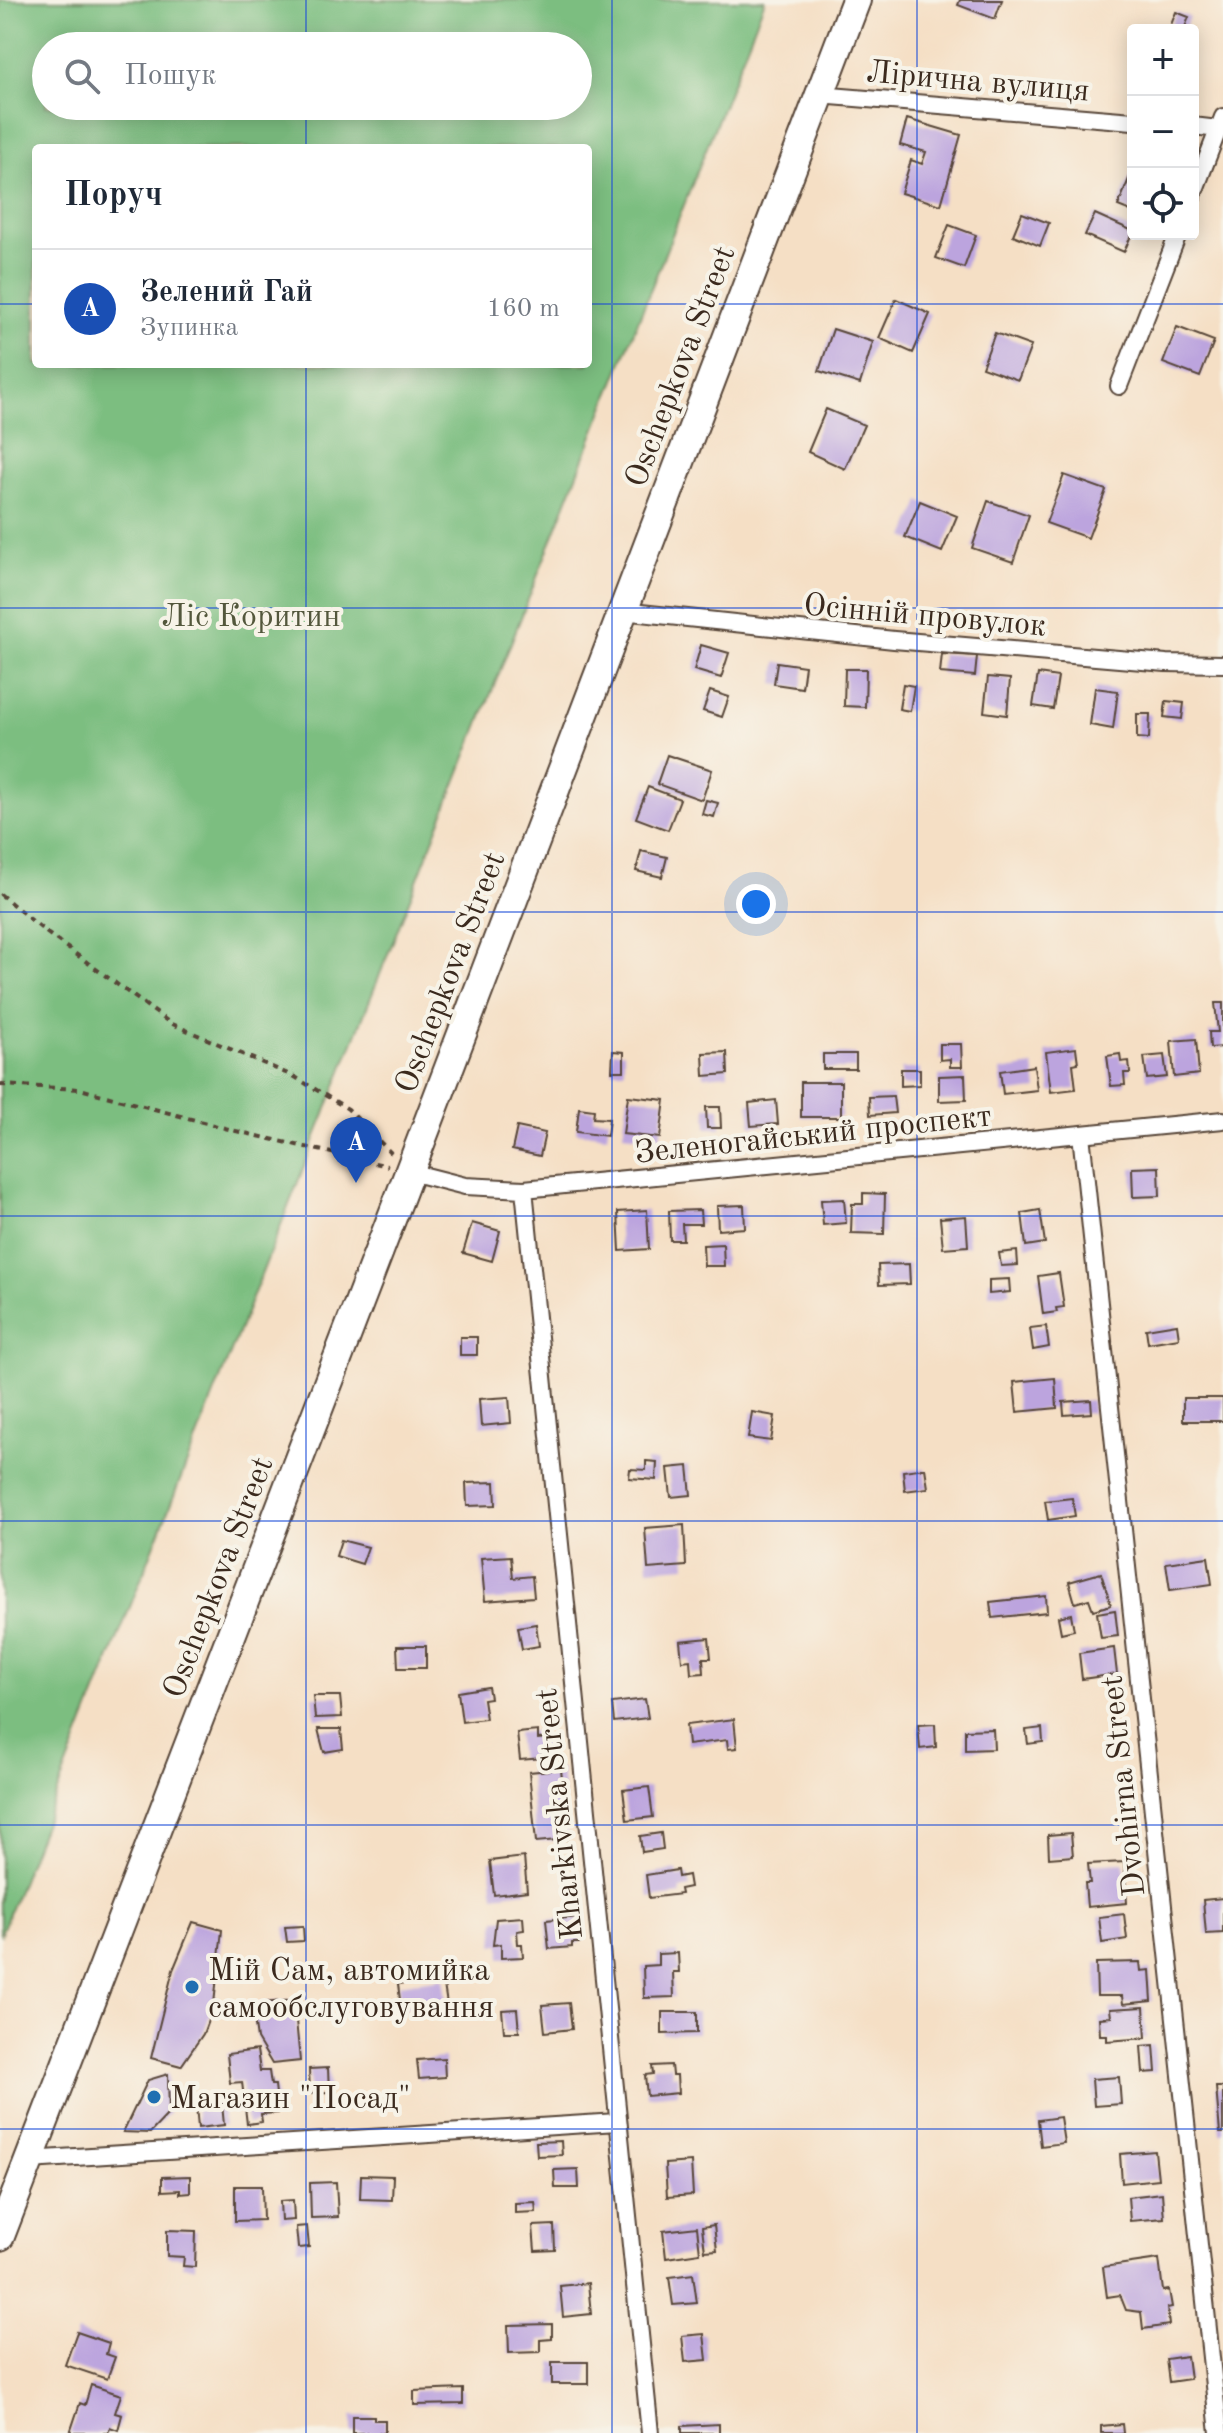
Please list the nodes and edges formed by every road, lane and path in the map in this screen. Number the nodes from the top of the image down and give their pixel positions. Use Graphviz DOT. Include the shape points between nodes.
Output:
graph roads {
  1 [pos="856,0"];
  2 [pos="819,95"];
  3 [pos="1127,121"];
  4 [pos="1221,123"];
  5 [pos="1199,125"];
  6 [pos="1199,180"];
  7 [pos="1176,240"];
  8 [pos="1119,386"];
  9 [pos="622,611"];
  10 [pos="1223,664"];
  11 [pos="0,894"];
  12 [pos="0,1085"];
  13 [pos="1223,1120"];
  14 [pos="1081,1134"];
  15 [pos="410,1172"];
  16 [pos="524,1189"];
  17 [pos="617,2122"];
  18 [pos="29,2160"];
  19 [pos="0,2236"];
  20 [pos="650,2433"];
  21 [pos="1219,2433"];
  1 -- 2 [label="highway, Oschepkova Street"];
  2 -- 3 [label="street, Лірична вулиця"];
  2 -- 9 [label="highway, Oschepkova Street"];
  4 -- 5 [label="street"];
  4 -- 6 [label="street"];
  7 -- 8 [label="street"];
  9 -- 10 [label="street, Осінній провулок" via="909,642"];
  9 -- 15 [label="highway, Oschepkova Street"];
  11 -- 15 [label="path" via="170,1023 295,1077 348,1109"];
  12 -- 15 [label="path" via="80,1089"];
  13 -- 14 [label="street, Зеленогайський проспект"];
  14 -- 16 [label="street, Зеленогайський проспект"];
  14 -- 21 [label="street, Dvohirna Street"];
  15 -- 16 [label="street, Зеленогайський проспект" via="465,1186"];
  15 -- 18 [label="highway, Oschepkova Street"];
  16 -- 17 [label="street, Kharkivska Street"];
  17 -- 18 [label="street"];
  17 -- 20 [label="street, Kharkivska Street"];
  18 -- 19 [label="highway, Oschepkova Street"];
}
